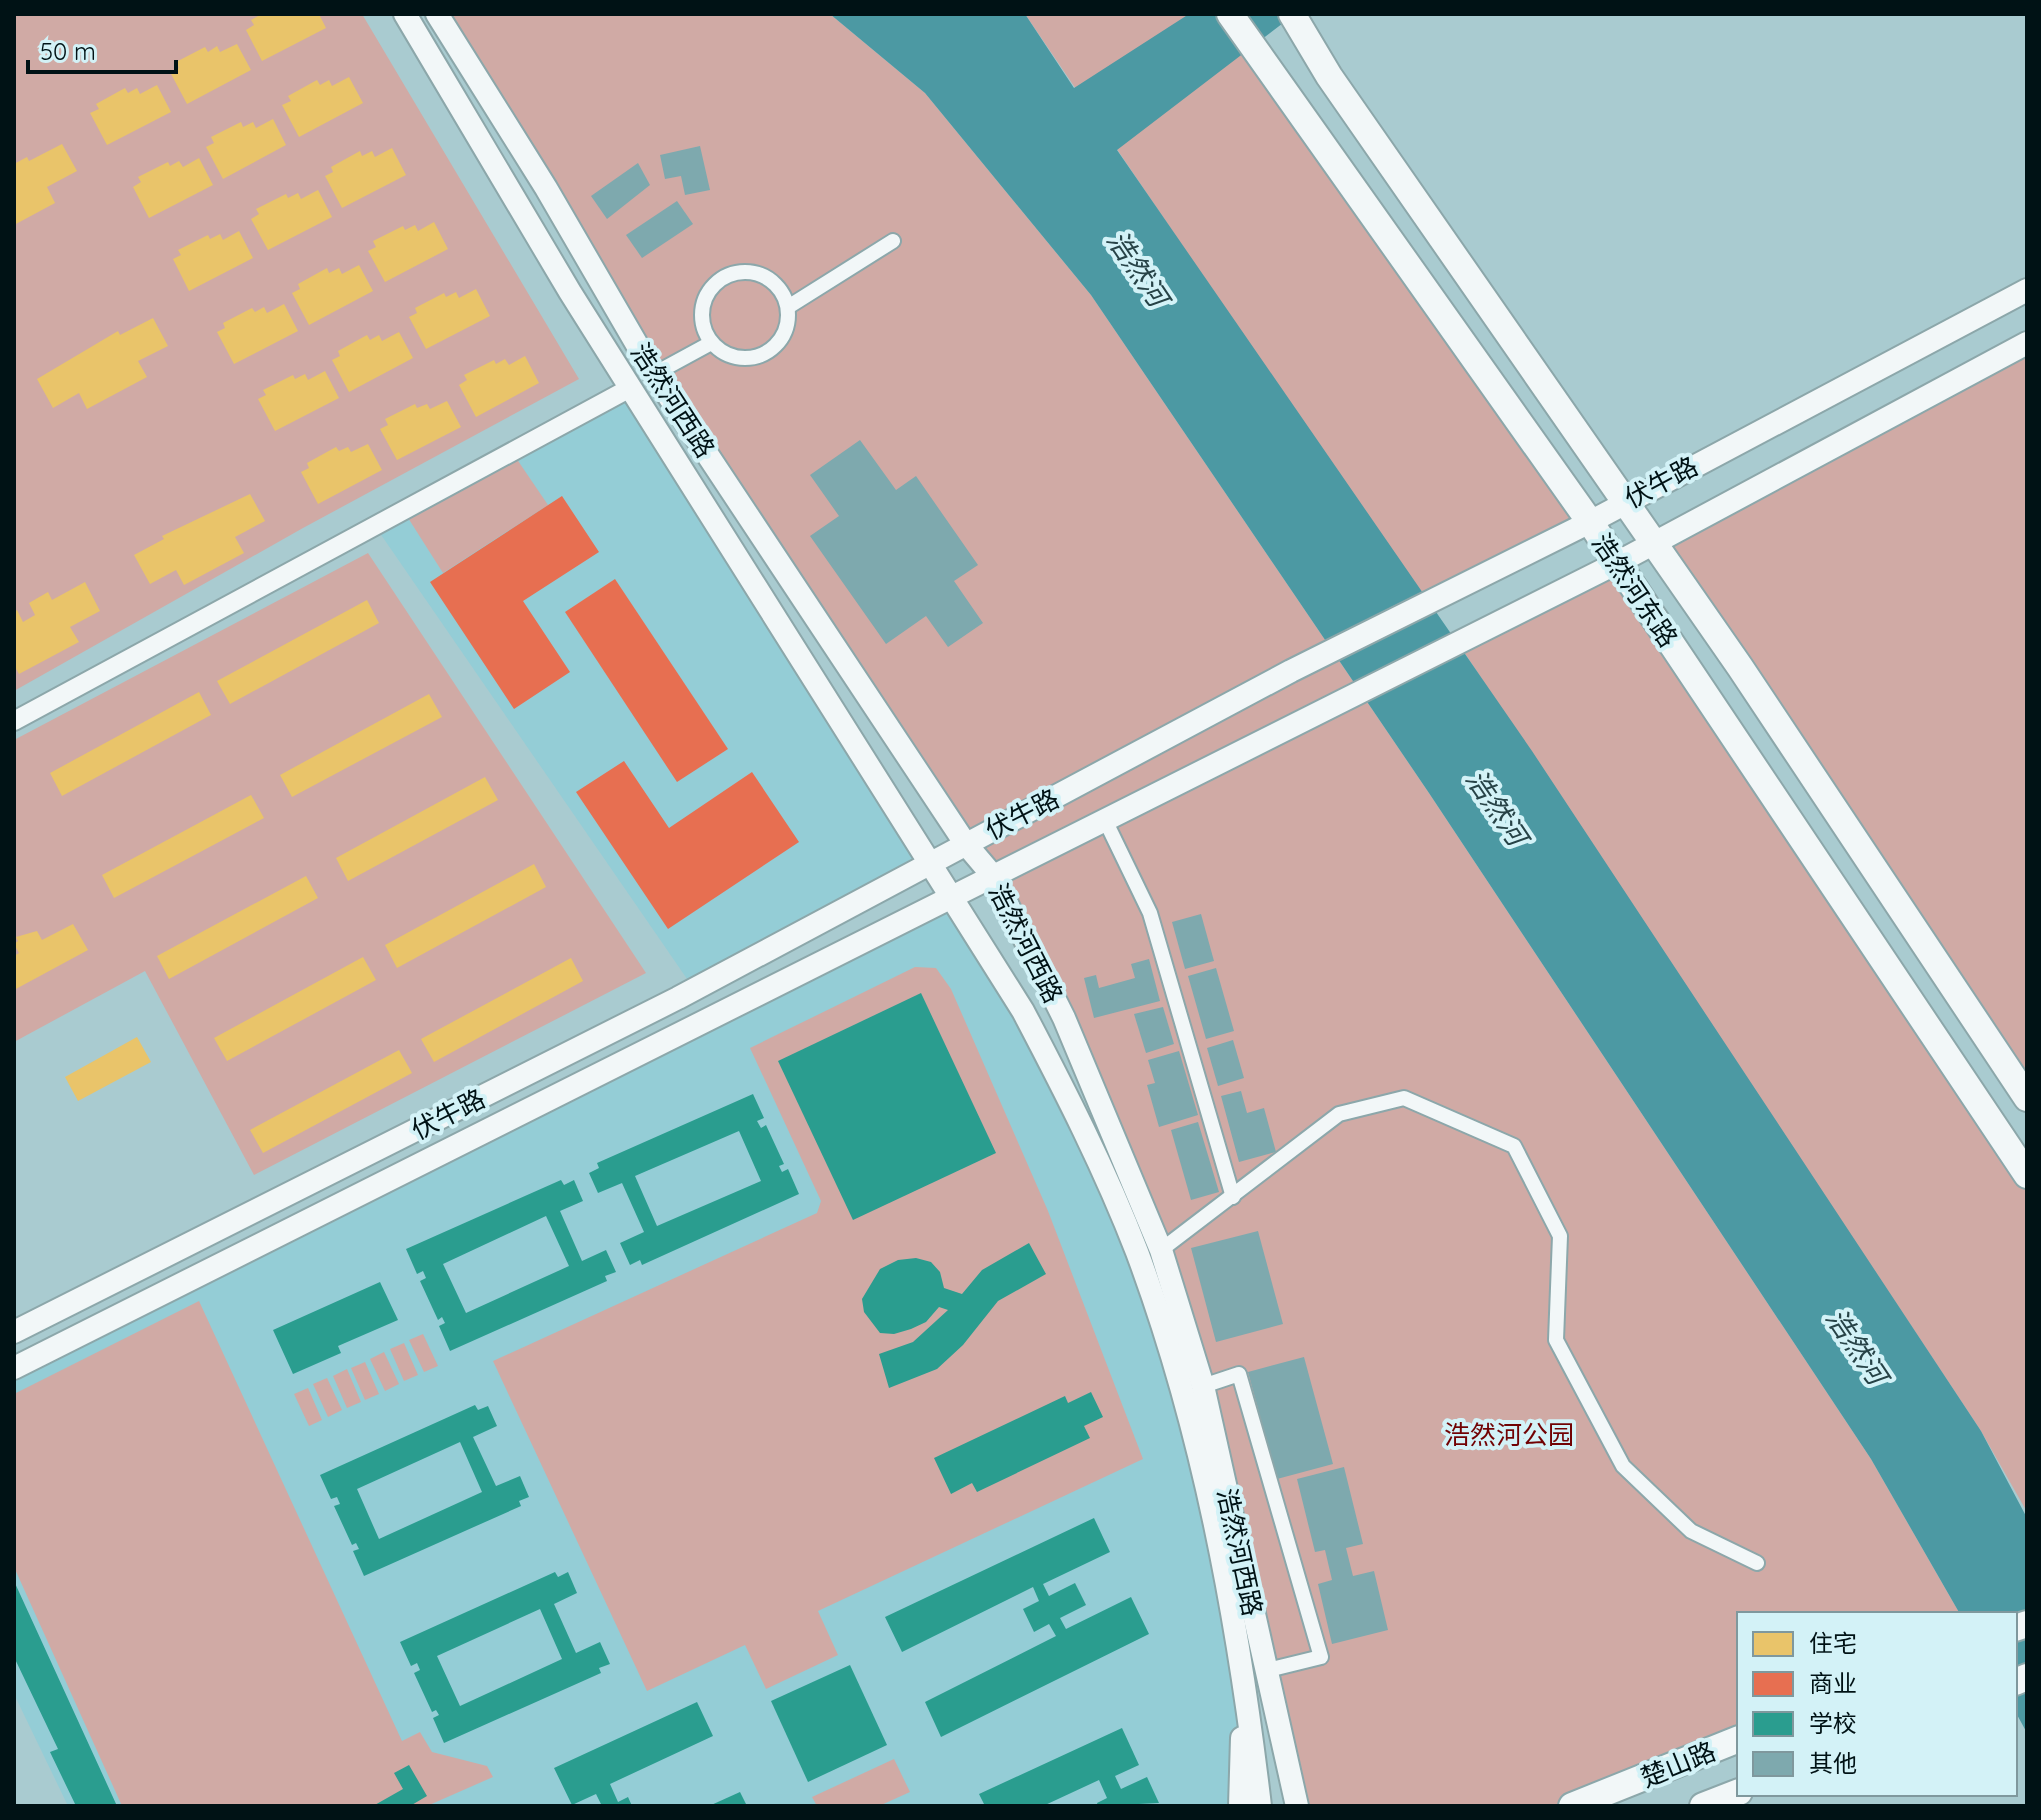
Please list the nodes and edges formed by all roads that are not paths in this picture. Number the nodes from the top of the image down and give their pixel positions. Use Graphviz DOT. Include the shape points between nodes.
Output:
graph roads {
  1 [pos="405,14"];
  2 [pos="437,14"];
  3 [pos="1230,14"];
  4 [pos="1292,14"];
  5 [pos="893,241"];
  6 [pos="2027,290"];
  7 [pos="788,307"];
  8 [pos="711,343"];
  9 [pos="2027,343"];
  10 [pos="654,374"];
  11 [pos="630,388"];
  12 [pos="1624,501"];
  13 [pos="1590,522"];
  14 [pos="1653,543"];
  15 [pos="1617,563"];
  16 [pos="14,721"];
  17 [pos="1105,820"];
  18 [pos="965,843"];
  19 [pos="928,862"];
  20 [pos="993,876"];
  21 [pos="951,897"];
  22 [pos="2027,1098"];
  23 [pos="2027,1175"];
  24 [pos="1233,1197"];
  25 [pos="1161,1250"];
  26 [pos="14,1332"];
  27 [pos="14,1368"];
  28 [pos="1203,1386"];
  29 [pos="1757,1563"];
  30 [pos="1268,1670"];
  31 [pos="1249,1714"];
  32 [pos="1737,1740"];
  33 [pos="1291,1775"];
  34 [pos="1737,1793"];
  35 [pos="1240,1806"];
  36 [pos="1260,1806"];
  37 [pos="1297,1806"];
  38 [pos="1311,1806"];
  39 [pos="1572,1806"];
  40 [pos="1703,1806"];
  1 -- 11 [label="street, 浩然河西路"];
  2 -- 10 [label="street, 浩然河西路"];
  3 -- 13 [label="main road, 浩然河东路"];
  4 -- 12 [label="main road, 浩然河东路" via="1329,76"];
  5 -- 7 [label="street"];
  6 -- 12 [label="street, 伏牛路"];
  7 -- 8 [label="street" via="784,335 763,355 735,358"];
  7 -- 8 [label="street" via="774,282 747,271 733,273 709,289 703,302 703,330"];
  8 -- 10 [label="street"];
  9 -- 14 [label="street"];
  10 -- 18 [label="street, 浩然河西路"];
  11 -- 16 [label="street"];
  11 -- 19 [label="street, 浩然河西路"];
  12 -- 13 [label="street, 伏牛路"];
  12 -- 14 [label="main road, 浩然河东路"];
  13 -- 15 [label="main road, 浩然河东路"];
  13 -- 18 [label="street, 伏牛路"];
  14 -- 15 [label="street"];
  14 -- 22 [label="main road, 浩然河东路"];
  15 -- 17 [label="street"];
  15 -- 23 [label="main road, 浩然河东路"];
  17 -- 20 [label="street"];
  17 -- 24 [label="street" via="1150,913"];
  18 -- 19 [label="street, 伏牛路"];
  18 -- 20 [label="street, 浩然河西路"];
  19 -- 21 [label="street, 浩然河西路"];
  19 -- 26 [label="street, 伏牛路" via="678,998"];
  20 -- 21 [label="street"];
  20 -- 25 [label="street, 浩然河西路" via="1064,1018"];
  21 -- 27 [label="street"];
  21 -- 31 [label="street, 浩然河西路" via="1023,1011 1071,1103 1136,1251 1182,1389 1216,1532"];
  24 -- 25 [label="street"];
  24 -- 29 [label="street" via="1339,1114 1404,1098 1514,1146 1560,1236 1556,1340 1623,1466 1691,1531"];
  25 -- 28 [label="street, 浩然河西路"];
  28 -- 30 [label="street, 浩然河西路"];
  28 -- 30 [label="street" via="1239,1374 1321,1657"];
  30 -- 33 [label="street, 浩然河西路"];
  31 -- 35 [label="street" via="1239,1747"];
  31 -- 36 [label="street, 浩然河西路"];
  32 -- 39 [label="main road, 楚山路"];
  33 -- 37 [label="street, 浩然河西路"];
  33 -- 38 [label="street"];
  34 -- 40 [label="main road, 楚山路"];
}
